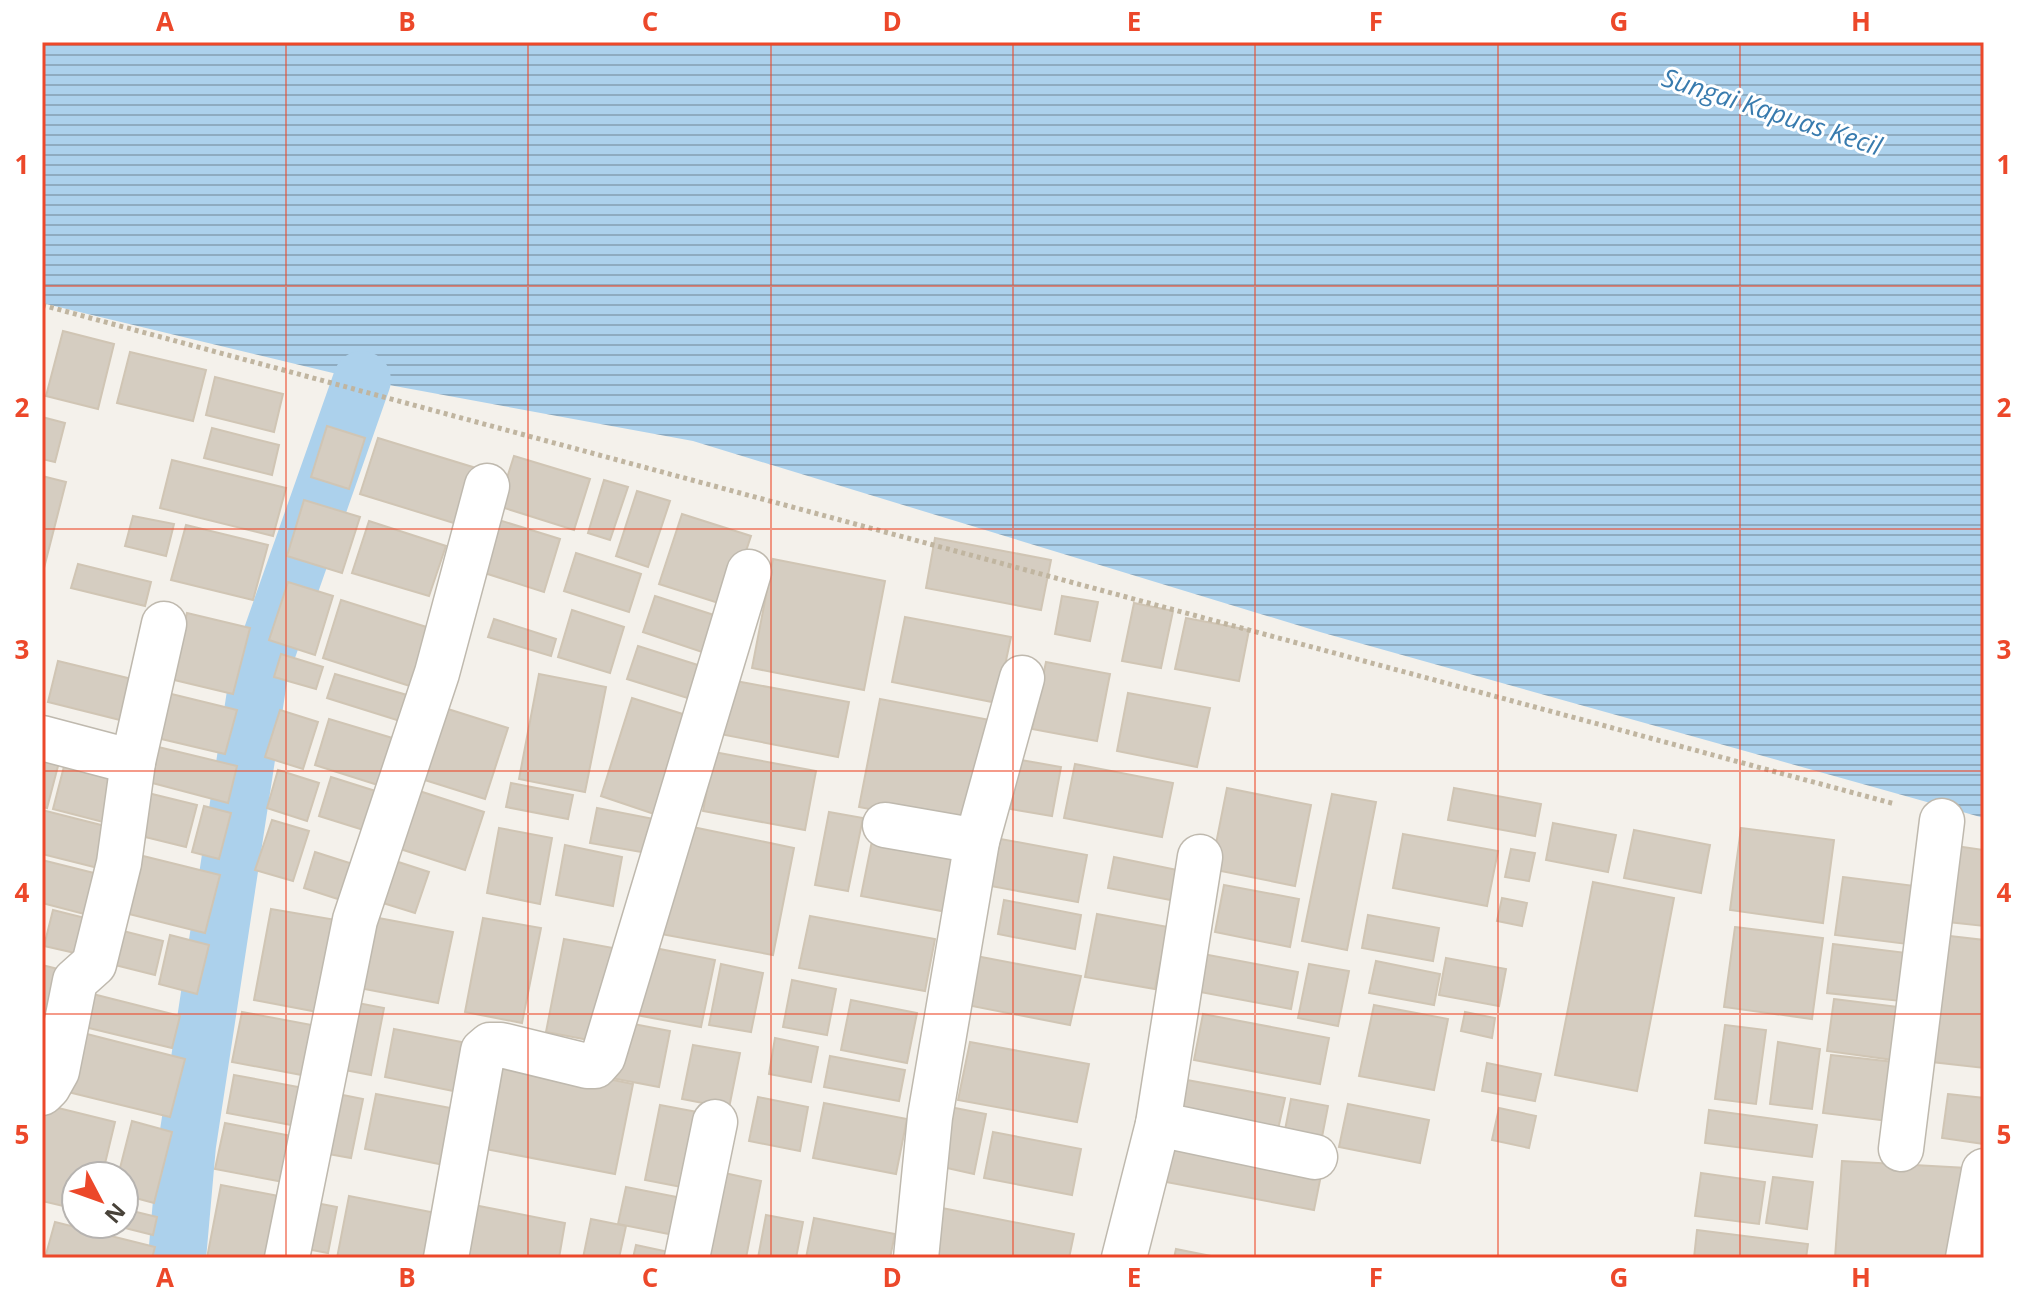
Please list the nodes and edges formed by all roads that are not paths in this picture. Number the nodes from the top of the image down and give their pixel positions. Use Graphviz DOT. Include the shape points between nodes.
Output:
graph roads {
  1 [pos="487,486"];
  2 [pos="749,572"];
  3 [pos="164,624"];
  4 [pos="1022,678"];
  5 [pos="42,738"];
  6 [pos="133,762"];
  7 [pos="1924,814"];
  8 [pos="885,825"];
  9 [pos="977,841"];
  10 [pos="1200,857"];
  11 [pos="42,1093"];
  12 [pos="715,1122"];
  13 [pos="1158,1124"];
  14 [pos="1901,1149"];
  15 [pos="1315,1157"];
  16 [pos="1984,1171"];
  17 [pos="287,1258"];
  18 [pos="446,1258"];
  19 [pos="687,1258"];
  20 [pos="916,1258"];
  21 [pos="1124,1258"];
  22 [pos="1968,1258"];
  1 -- 17 [label="street" via="437,673 355,920"];
  2 -- 18 [label="street" via="603,1057 587,1066 501,1045 483,1051"];
  3 -- 6 [label="street"];
  4 -- 9 [label="street"];
  5 -- 6 [label="street"];
  6 -- 11 [label="street" via="119,863 94,964 75,981 57,1071"];
  7 -- 14 [label="street"];
  8 -- 9 [label="street"];
  9 -- 20 [label="street" via="930,1117"];
  10 -- 13 [label="street"];
  12 -- 19 [label="street"];
  13 -- 15 [label="street"];
  13 -- 21 [label="street"];
  16 -- 22 [label="street"];
}
